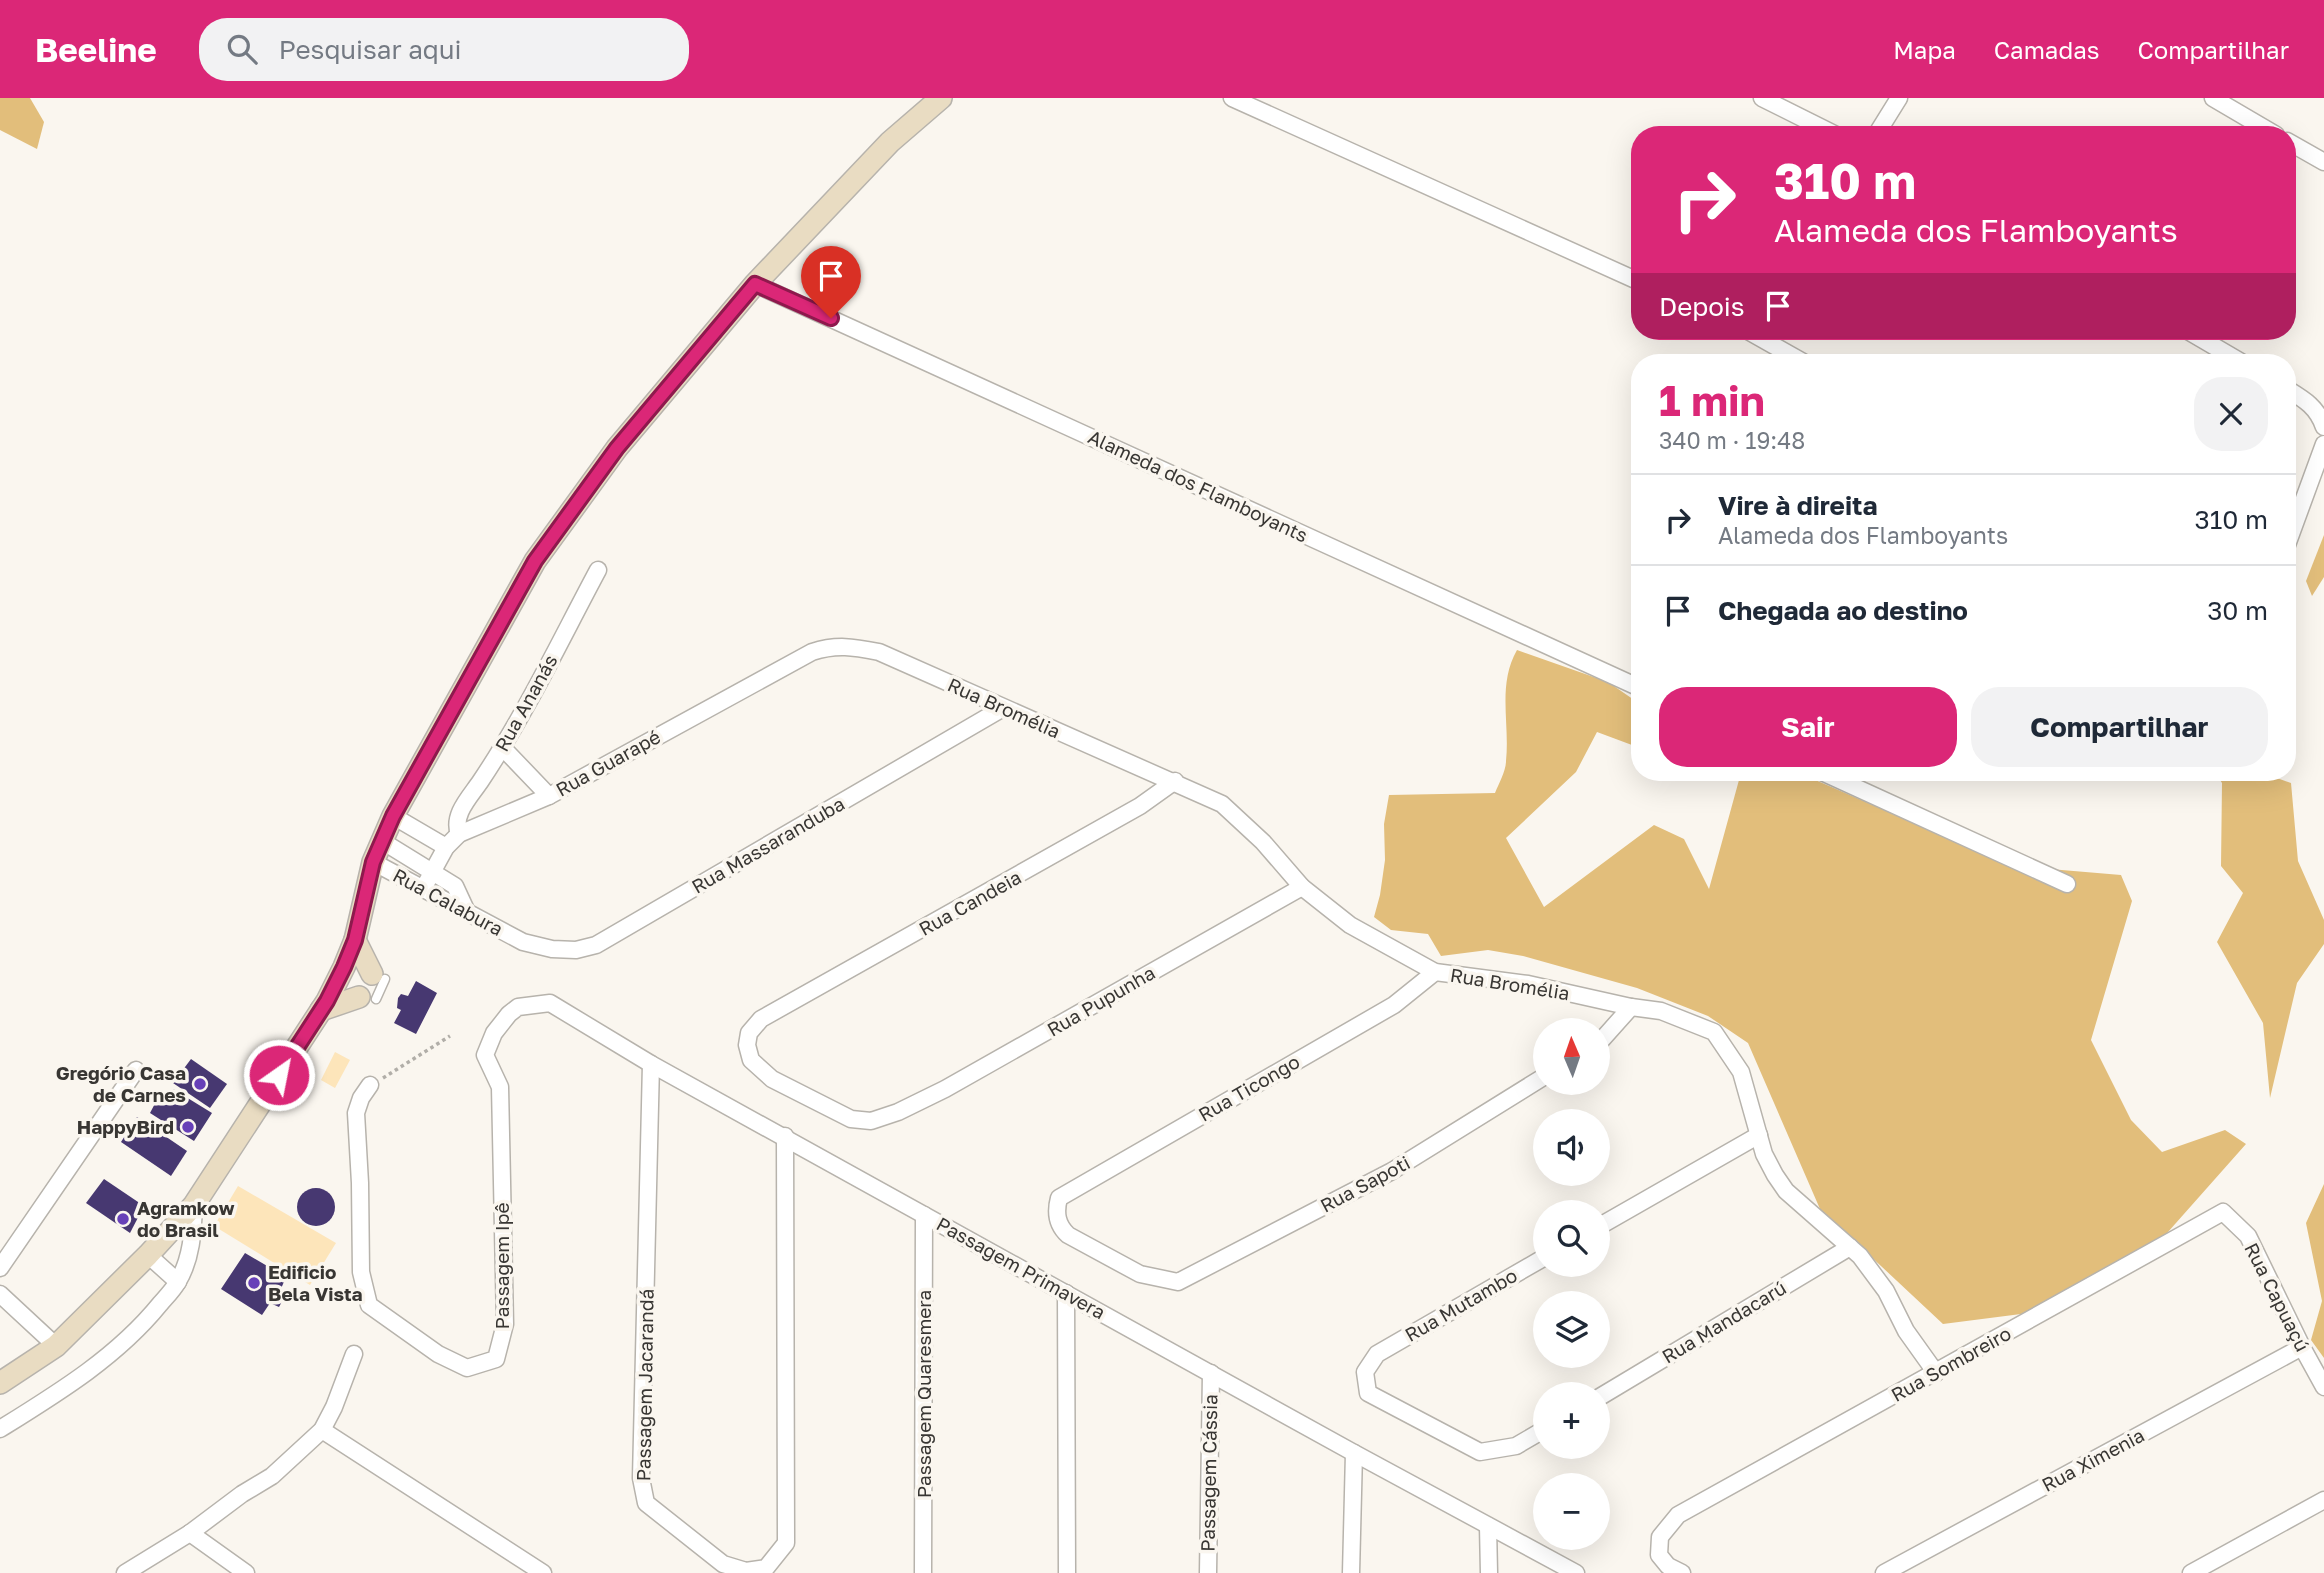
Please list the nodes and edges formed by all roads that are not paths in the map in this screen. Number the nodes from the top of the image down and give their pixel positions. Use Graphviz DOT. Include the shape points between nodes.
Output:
graph roads {
  1 [pos="941,98"];
  2 [pos="1232,98"];
  3 [pos="1762,98"];
  4 [pos="1899,98"];
  5 [pos="2213,98"];
  6 [pos="1818,126"];
  7 [pos="1882,126"];
  8 [pos="2261,126"];
  9 [pos="2296,146"];
  10 [pos="2324,162"];
  11 [pos="1631,278"];
  12 [pos="755,284"];
  13 [pos="1764,340"];
  14 [pos="2203,340"];
  15 [pos="1789,354"];
  16 [pos="2227,354"];
  17 [pos="2296,394"];
  18 [pos="2324,427"];
  19 [pos="2324,444"];
  20 [pos="2296,520"];
  21 [pos="598,570"];
  22 [pos="812,652"];
  23 [pos="1631,684"];
  24 [pos="1003,708"];
  25 [pos="503,748"];
  26 [pos="1175,781"];
  27 [pos="1842,781"];
  28 [pos="549,796"];
  29 [pos="393,816"];
  30 [pos="459,834"];
  31 [pos="382,841"];
  32 [pos="446,847"];
  33 [pos="373,862"];
  34 [pos="432,871"];
  35 [pos="2067,884"];
  36 [pos="1302,887"];
  37 [pos="423,889"];
  38 [pos="467,912"];
  39 [pos="355,940"];
  40 [pos="523,942"];
  41 [pos="1435,971"];
  42 [pos="378,976"];
  43 [pos="368,998"];
  44 [pos="1631,1007"];
  45 [pos="321,1010"];
  46 [pos="761,1019"];
  47 [pos="1610,1031"];
  48 [pos="485,1055"];
  49 [pos="651,1064"];
  50 [pos="136,1070"];
  51 [pos="1533,1083"];
  52 [pos="370,1085"];
  53 [pos="1759,1135"];
  54 [pos="785,1136"];
  55 [pos="194,1205"];
  56 [pos="2223,1212"];
  57 [pos="924,1215"];
  58 [pos="1610,1220"];
  59 [pos="1850,1247"];
  60 [pos="149,1255"];
  61 [pos="1533,1264"];
  62 [pos="0,1268"];
  63 [pos="178,1282"];
  64 [pos="1178,1282"];
  65 [pos="1066,1293"];
  66 [pos="0,1294"];
  67 [pos="56,1346"];
  68 [pos="2302,1347"];
  69 [pos="354,1354"];
  70 [pos="1211,1373"];
  71 [pos="1936,1373"];
  72 [pos="0,1383"];
  73 [pos="2324,1387"];
  74 [pos="1610,1391"];
  75 [pos="0,1429"];
  76 [pos="322,1430"];
  77 [pos="1533,1436"];
  78 [pos="1354,1453"];
  79 [pos="2324,1500"];
  80 [pos="1488,1526"];
  81 [pos="190,1533"];
  82 [pos="125,1573"];
  83 [pos="246,1573"];
  84 [pos="543,1573"];
  85 [pos="923,1573"];
  86 [pos="1067,1573"];
  87 [pos="1208,1573"];
  88 [pos="1351,1573"];
  89 [pos="1489,1573"];
  90 [pos="1576,1573"];
  91 [pos="1682,1573"];
  92 [pos="1884,1573"];
  93 [pos="2191,1573"];
  1 -- 12 [label="main road" via="890,142"];
  2 -- 11 [label="street"];
  3 -- 6 [label="street"];
  4 -- 7 [label="street"];
  5 -- 8 [label="street"];
  9 -- 10 [label="street"];
  12 -- 23 [label="street, Alameda dos Flamboyants"];
  12 -- 29 [label="main road" via="617,448 535,561"];
  13 -- 15 [label="street"];
  14 -- 16 [label="street"];
  17 -- 18 [label="street" via="2319,413"];
  19 -- 20 [label="street"];
  21 -- 25 [label="street, Rua Ananás"];
  22 -- 24 [label="street, Rua Bromélia" via="846,646 879,652"];
  22 -- 28 [label="street, Rua Guarapé"];
  24 -- 26 [label="street, Rua Bromélia"];
  24 -- 40 [label="street, Rua Massaranduba" via="596,945 576,950"];
  25 -- 28 [label="street"];
  25 -- 30 [label="street, Rua Ananás" via="456,821"];
  26 -- 36 [label="street, Rua Bromélia" via="1222,804"];
  26 -- 46 [label="street, Rua Candeia" via="1117,819"];
  27 -- 35 [label="street"];
  28 -- 30 [label="street, Rua Guarapé"];
  29 -- 31 [label="main road"];
  29 -- 32 [label="street"];
  30 -- 32 [label="street, Rua Guarapé"];
  31 -- 33 [label="main road"];
  31 -- 34 [label="street"];
  32 -- 34 [label="street, Rua Guarapé"];
  33 -- 37 [label="street, Rua Calabura"];
  33 -- 39 [label="main road"];
  34 -- 37 [label="street, Rua Guarapé"];
  34 -- 38 [label="street" via="455,886"];
  36 -- 41 [label="street, Rua Bromélia" via="1350,925"];
  36 -- 46 [label="street, Rua Pupunha" via="945,1089 871,1121 851,1119 772,1079 751,1060 749,1033"];
  37 -- 38 [label="street, Rua Calabura"];
  38 -- 40 [label="street, Rua Calabura"];
  39 -- 42 [label="main road"];
  39 -- 45 [label="main road"];
  41 -- 44 [label="street, Rua Bromélia" via="1528,984"];
  41 -- 64 [label="street, Rua Ticongo" via="1394,1005 1059,1198 1059,1227 1068,1235 1140,1274"];
  42 -- 43 [label="lane"];
  43 -- 45 [label="main road"];
  44 -- 47 [label="street"];
  44 -- 53 [label="street, Rua Bromélia" via="1661,1011 1714,1032 1741,1072"];
  45 -- 55 [label="main road"];
  48 -- 49 [label="street, Passagem Primavera" via="509,1014 518,1007 550,1003"];
  48 -- 52 [label="street, Passagem Ipê" via="500,1087 505,1324 496,1359 467,1368 438,1354 369,1305 361,1272 356,1113"];
  49 -- 54 [label="street, Passagem Primavera"];
  49 -- 54 [label="street, Passagem Jacarandá" via="641,1478 646,1503 723,1564 746,1571 766,1568 786,1542"];
  50 -- 62 [label="street"];
  51 -- 64 [label="street, Rua Sapoti" via="1392,1171"];
  53 -- 58 [label="street"];
  53 -- 59 [label="street, Rua Bromélia" via="1764,1154 1786,1191"];
  54 -- 57 [label="street, Passagem Primavera"];
  55 -- 60 [label="main road"];
  55 -- 63 [label="street" via="192,1241"];
  56 -- 68 [label="street, Rua Capuaçú" via="2248,1236"];
  56 -- 71 [label="street, Rua Sombreiro"];
  57 -- 65 [label="street, Passagem Primavera"];
  57 -- 85 [label="street, Passagem Quaresmera"];
  59 -- 71 [label="street, Rua Bromélia" via="1886,1291 1906,1331"];
  59 -- 74 [label="street, Rua Mandacarú"];
  60 -- 63 [label="street"];
  60 -- 67 [label="main road"];
  61 -- 77 [label="street, Rua Mutambo" via="1377,1354 1365,1372 1368,1393 1480,1452 1516,1446"];
  63 -- 75 [label="street" via="115,1351"];
  65 -- 70 [label="street, Passagem Primavera"];
  65 -- 86 [label="street"];
  66 -- 67 [label="street"];
  67 -- 72 [label="main road"];
  68 -- 73 [label="street, Rua Capuaçú"];
  68 -- 92 [label="street, Rua Ximenia"];
  69 -- 76 [label="street"];
  70 -- 78 [label="street, Passagem Primavera"];
  70 -- 87 [label="street, Passagem Cássia"];
  71 -- 91 [label="street, Rua Sombreiro" via="1678,1515 1660,1537 1659,1555"];
  76 -- 81 [label="street" via="272,1476"];
  76 -- 84 [label="street"];
  78 -- 80 [label="street, Passagem Primavera"];
  78 -- 88 [label="street"];
  79 -- 93 [label="street"];
  80 -- 89 [label="street"];
  80 -- 90 [label="street, Passagem Primavera"];
  81 -- 82 [label="street"];
  81 -- 83 [label="street"];
}
